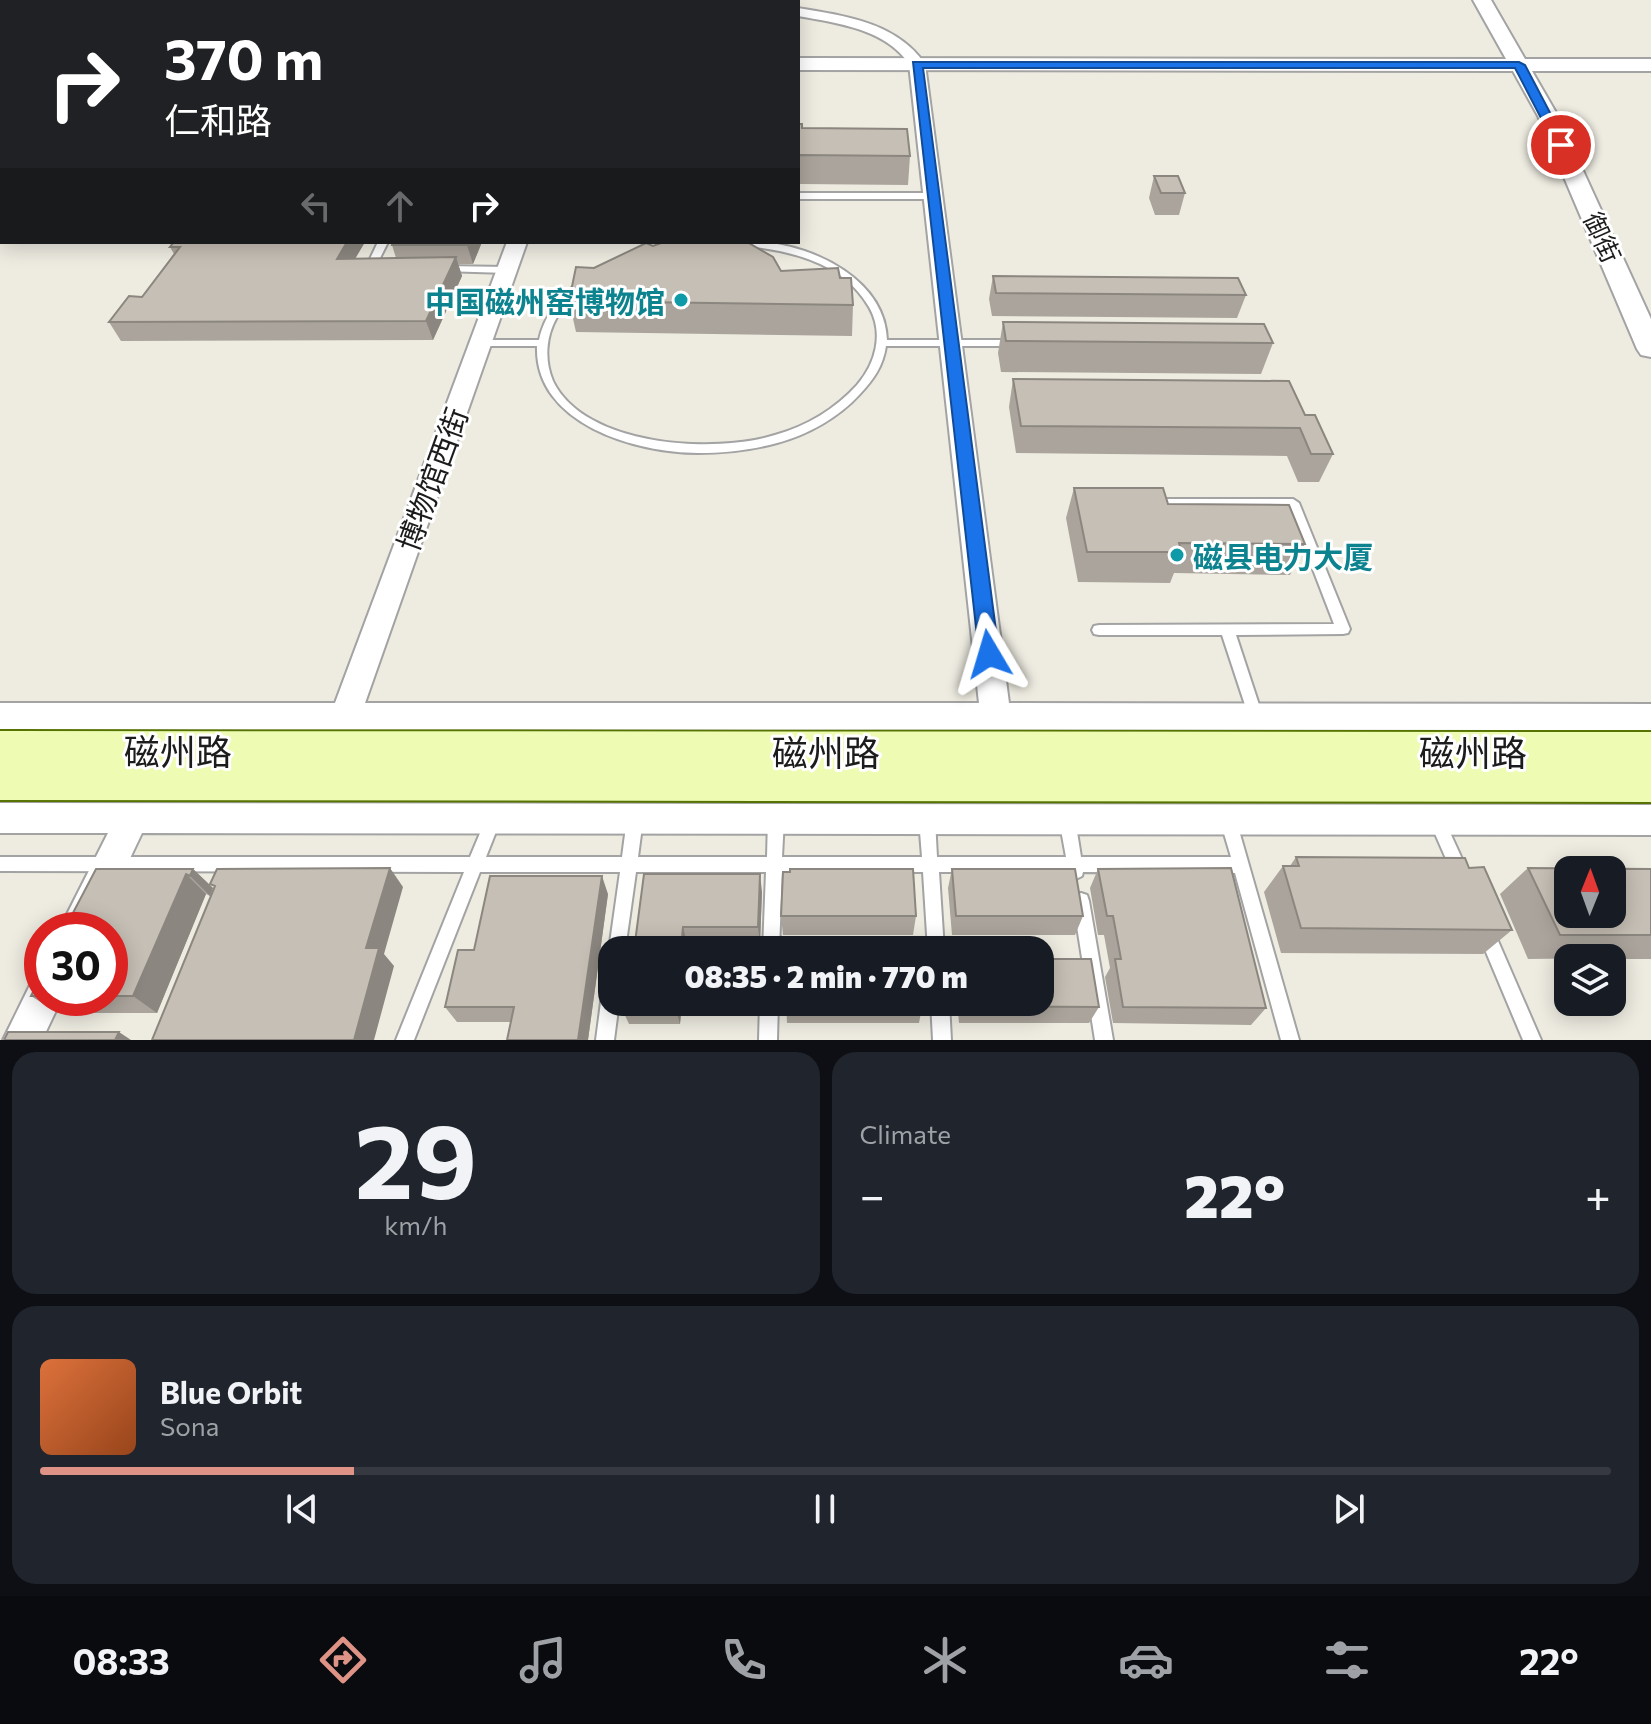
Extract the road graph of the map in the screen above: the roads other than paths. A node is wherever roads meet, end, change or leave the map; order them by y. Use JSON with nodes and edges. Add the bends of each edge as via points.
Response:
{"nodes":[{"id":1,"x":1482,"y":0,"type":"edge"},
{"id":2,"x":800,"y":12,"type":"edge"},
{"id":3,"x":800,"y":64,"type":"edge"},
{"id":4,"x":917,"y":64,"type":"junction"},
{"id":5,"x":1519,"y":65,"type":"junction"},
{"id":6,"x":1651,"y":65,"type":"edge"},
{"id":7,"x":800,"y":196,"type":"edge"},
{"id":8,"x":933,"y":196,"type":"junction"},
{"id":9,"x":382,"y":244,"type":"edge"},
{"id":10,"x":516,"y":244,"type":"edge"},
{"id":11,"x":758,"y":244,"type":"edge"},
{"id":12,"x":402,"y":269,"type":"edge"},
{"id":13,"x":432,"y":269,"type":"edge"},
{"id":14,"x":507,"y":270,"type":"junction"},
{"id":15,"x":593,"y":276,"type":"edge"},
{"id":16,"x":951,"y":342,"type":"junction"},
{"id":17,"x":481,"y":343,"type":"junction"},
{"id":18,"x":542,"y":343,"type":"junction"},
{"id":19,"x":882,"y":343,"type":"junction"},
{"id":20,"x":1027,"y":343,"type":"edge"},
{"id":21,"x":1651,"y":349,"type":"edge"},
{"id":22,"x":1164,"y":503,"type":"edge"},
{"id":23,"x":1227,"y":629,"type":"junction"},
{"id":24,"x":1099,"y":630,"type":"dead end"},
{"id":25,"x":0,"y":716,"type":"edge"},
{"id":26,"x":345,"y":716,"type":"junction"},
{"id":27,"x":996,"y":717,"type":"junction"},
{"id":28,"x":1256,"y":717,"type":"junction"},
{"id":29,"x":1651,"y":717,"type":"edge"},
{"id":30,"x":0,"y":750,"type":"edge"},
{"id":31,"x":1651,"y":751,"type":"edge"},
{"id":32,"x":0,"y":780,"type":"edge"},
{"id":33,"x":1651,"y":782,"type":"edge"},
{"id":34,"x":0,"y":818,"type":"edge"},
{"id":35,"x":133,"y":818,"type":"junction"},
{"id":36,"x":493,"y":819,"type":"junction"},
{"id":37,"x":635,"y":819,"type":"junction"},
{"id":38,"x":776,"y":819,"type":"junction"},
{"id":39,"x":927,"y":819,"type":"junction"},
{"id":40,"x":1067,"y":819,"type":"junction"},
{"id":41,"x":1228,"y":820,"type":"junction"},
{"id":42,"x":1437,"y":820,"type":"junction"},
{"id":43,"x":1651,"y":820,"type":"edge"},
{"id":44,"x":0,"y":864,"type":"edge"},
{"id":45,"x":110,"y":864,"type":"junction"},
{"id":46,"x":475,"y":864,"type":"junction"},
{"id":47,"x":629,"y":864,"type":"junction"},
{"id":48,"x":774,"y":864,"type":"junction"},
{"id":49,"x":930,"y":865,"type":"junction"},
{"id":50,"x":1075,"y":865,"type":"junction"},
{"id":51,"x":1240,"y":865,"type":"junction"},
{"id":52,"x":1469,"y":893,"type":"edge"},
{"id":53,"x":86,"y":912,"type":"edge"},
{"id":54,"x":1482,"y":923,"type":"edge"},
{"id":55,"x":619,"y":936,"type":"edge"},
{"id":56,"x":771,"y":936,"type":"edge"},
{"id":57,"x":935,"y":936,"type":"edge"},
{"id":58,"x":34,"y":1016,"type":"edge"},
{"id":59,"x":608,"y":1016,"type":"edge"},
{"id":60,"x":769,"y":1016,"type":"edge"},
{"id":61,"x":941,"y":1016,"type":"edge"},
{"id":62,"x":22,"y":1040,"type":"edge"},
{"id":63,"x":405,"y":1040,"type":"edge"},
{"id":64,"x":605,"y":1040,"type":"edge"},
{"id":65,"x":768,"y":1040,"type":"edge"},
{"id":66,"x":942,"y":1040,"type":"edge"},
{"id":67,"x":1104,"y":1040,"type":"edge"},
{"id":68,"x":1290,"y":1040,"type":"edge"},
{"id":69,"x":1532,"y":1040,"type":"edge"}],
"edges":[{"from":1,"to":5,"type":"street","name":"御街"},
{"from":2,"to":4,"type":"street","via":[[870,29],[901,43]]},
{"from":3,"to":4,"type":"street"},
{"from":4,"to":5,"type":"street"},
{"from":4,"to":8,"type":"street","via":[[919,140]]},
{"from":5,"to":6,"type":"street"},
{"from":5,"to":21,"type":"street","name":"御街","via":[[1548,116]]},
{"from":7,"to":8,"type":"lane"},
{"from":8,"to":16,"type":"street"},
{"from":9,"to":12,"type":"lane","via":[[374,261],[386,269]]},
{"from":10,"to":14,"type":"street","name":"博物馆西街"},
{"from":11,"to":19,"type":"lane","via":[[803,254],[846,275],[874,306]]},
{"from":13,"to":14,"type":"lane"},
{"from":14,"to":17,"type":"street","name":"博物馆西街"},
{"from":15,"to":18,"type":"lane","via":[[559,307]]},
{"from":16,"to":19,"type":"lane"},
{"from":16,"to":20,"type":"lane"},
{"from":16,"to":27,"type":"street"},
{"from":17,"to":18,"type":"lane"},
{"from":17,"to":26,"type":"street","name":"博物馆西街"},
{"from":18,"to":19,"type":"lane","via":[[542,367],[553,391],[573,412],[601,430],[678,449],[764,442],[836,412],[876,367]]},
{"from":22,"to":23,"type":"lane","via":[[1293,503],[1343,629]]},
{"from":23,"to":24,"type":"lane"},
{"from":23,"to":28,"type":"lane"},
{"from":25,"to":26,"type":"street"},
{"from":26,"to":27,"type":"street"},
{"from":27,"to":28,"type":"street"},
{"from":28,"to":29,"type":"street"},
{"from":30,"to":31,"type":"main road","name":"磁州路"},
{"from":32,"to":33,"type":"main road"},
{"from":34,"to":35,"type":"street"},
{"from":35,"to":36,"type":"street"},
{"from":35,"to":45,"type":"street"},
{"from":36,"to":37,"type":"street"},
{"from":36,"to":46,"type":"lane"},
{"from":37,"to":38,"type":"street"},
{"from":37,"to":47,"type":"lane"},
{"from":38,"to":39,"type":"street"},
{"from":38,"to":48,"type":"lane"},
{"from":39,"to":40,"type":"street"},
{"from":39,"to":49,"type":"lane"},
{"from":40,"to":41,"type":"street"},
{"from":40,"to":50,"type":"lane"},
{"from":41,"to":42,"type":"street"},
{"from":41,"to":51,"type":"lane"},
{"from":42,"to":43,"type":"street"},
{"from":42,"to":52,"type":"lane"},
{"from":44,"to":45,"type":"lane"},
{"from":45,"to":46,"type":"lane","via":[[231,871]]},
{"from":45,"to":53,"type":"street"},
{"from":46,"to":47,"type":"lane"},
{"from":46,"to":63,"type":"lane"},
{"from":47,"to":48,"type":"lane"},
{"from":47,"to":55,"type":"lane"},
{"from":48,"to":49,"type":"lane"},
{"from":48,"to":56,"type":"lane"},
{"from":49,"to":50,"type":"lane"},
{"from":49,"to":57,"type":"lane"},
{"from":50,"to":51,"type":"lane"},
{"from":50,"to":67,"type":"lane"},
{"from":51,"to":68,"type":"lane"},
{"from":54,"to":69,"type":"lane"},
{"from":58,"to":62,"type":"street"},
{"from":59,"to":64,"type":"lane"},
{"from":60,"to":65,"type":"lane"},
{"from":61,"to":66,"type":"lane"}]}
